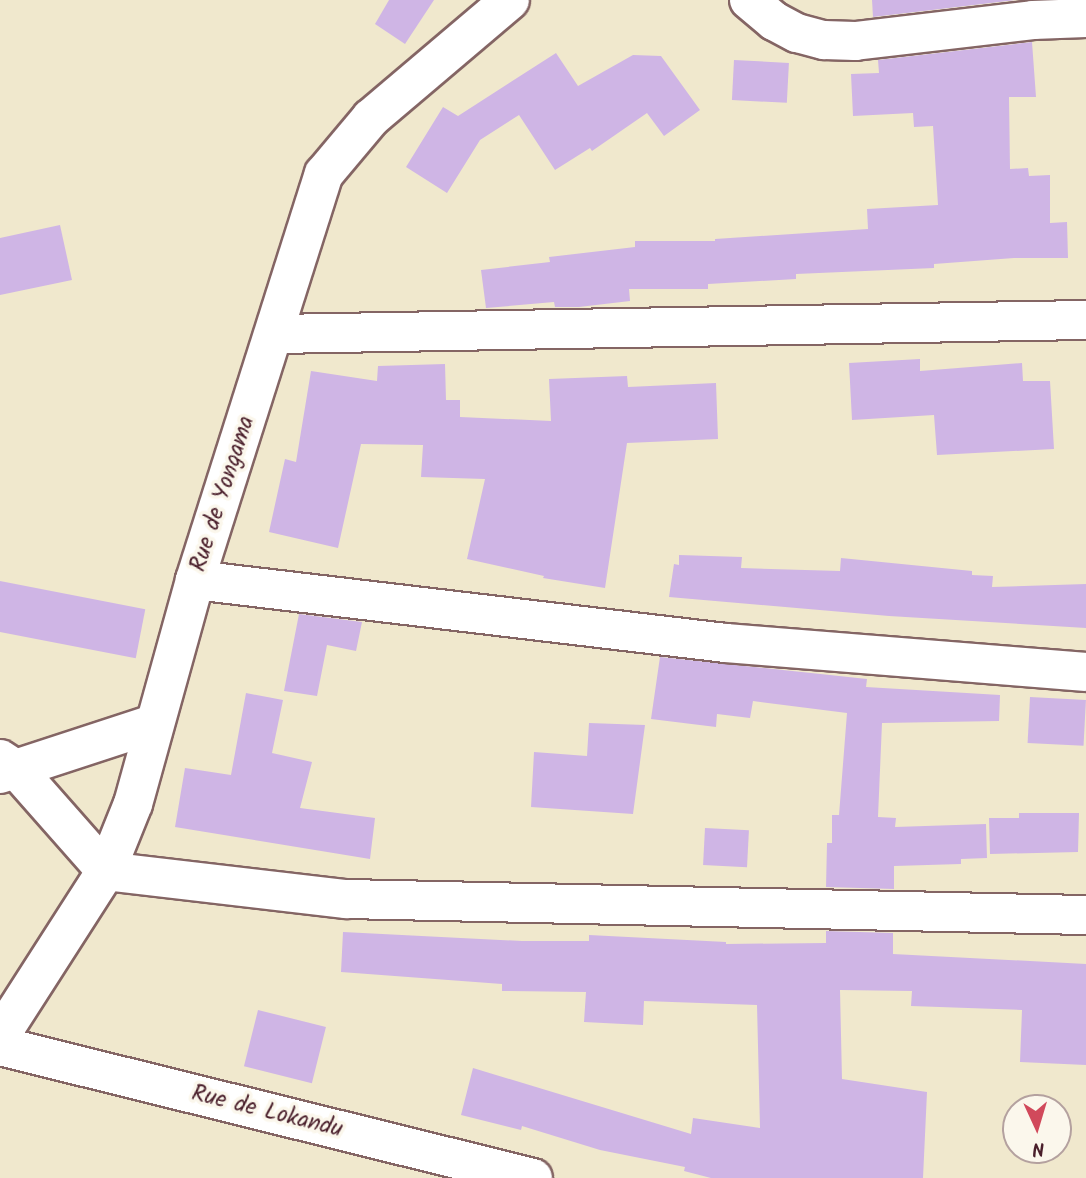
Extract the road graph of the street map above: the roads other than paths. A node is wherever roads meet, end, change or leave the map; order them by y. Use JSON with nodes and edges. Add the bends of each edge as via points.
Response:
{"nodes":[{"id":1,"x":510,"y":0,"type":"edge"},
{"id":2,"x":750,"y":0,"type":"edge"},
{"id":3,"x":1086,"y":18,"type":"edge"},
{"id":4,"x":1086,"y":320,"type":"edge"},
{"id":5,"x":275,"y":334,"type":"junction"},
{"id":6,"x":195,"y":580,"type":"junction"},
{"id":7,"x":1086,"y":672,"type":"edge"},
{"id":8,"x":153,"y":724,"type":"junction"},
{"id":9,"x":6,"y":768,"type":"edge"},
{"id":10,"x":106,"y":871,"type":"junction"},
{"id":11,"x":1086,"y":915,"type":"edge"},
{"id":12,"x":0,"y":1036,"type":"edge"},
{"id":13,"x":0,"y":1045,"type":"edge"},
{"id":14,"x":533,"y":1178,"type":"edge"}],
"edges":[{"from":1,"to":5,"type":"street","name":"Rue de Yongama","via":[[371,118],[324,174]]},
{"from":2,"to":3,"type":"street","via":[[785,27],[824,40],[855,41]]},
{"from":4,"to":5,"type":"street"},
{"from":5,"to":6,"type":"street","name":"Rue de Yongama"},
{"from":6,"to":7,"type":"street","via":[[726,643]]},
{"from":6,"to":8,"type":"street","name":"Rue de Yongama"},
{"from":8,"to":9,"type":"street"},
{"from":8,"to":10,"type":"street","name":"Rue de Yongama","via":[[133,804]]},
{"from":9,"to":10,"type":"street"},
{"from":10,"to":11,"type":"street","via":[[346,899]]},
{"from":10,"to":12,"type":"street","name":"Rue de Yongama"},
{"from":13,"to":14,"type":"street","name":"Rue de Lokandu"}]}
